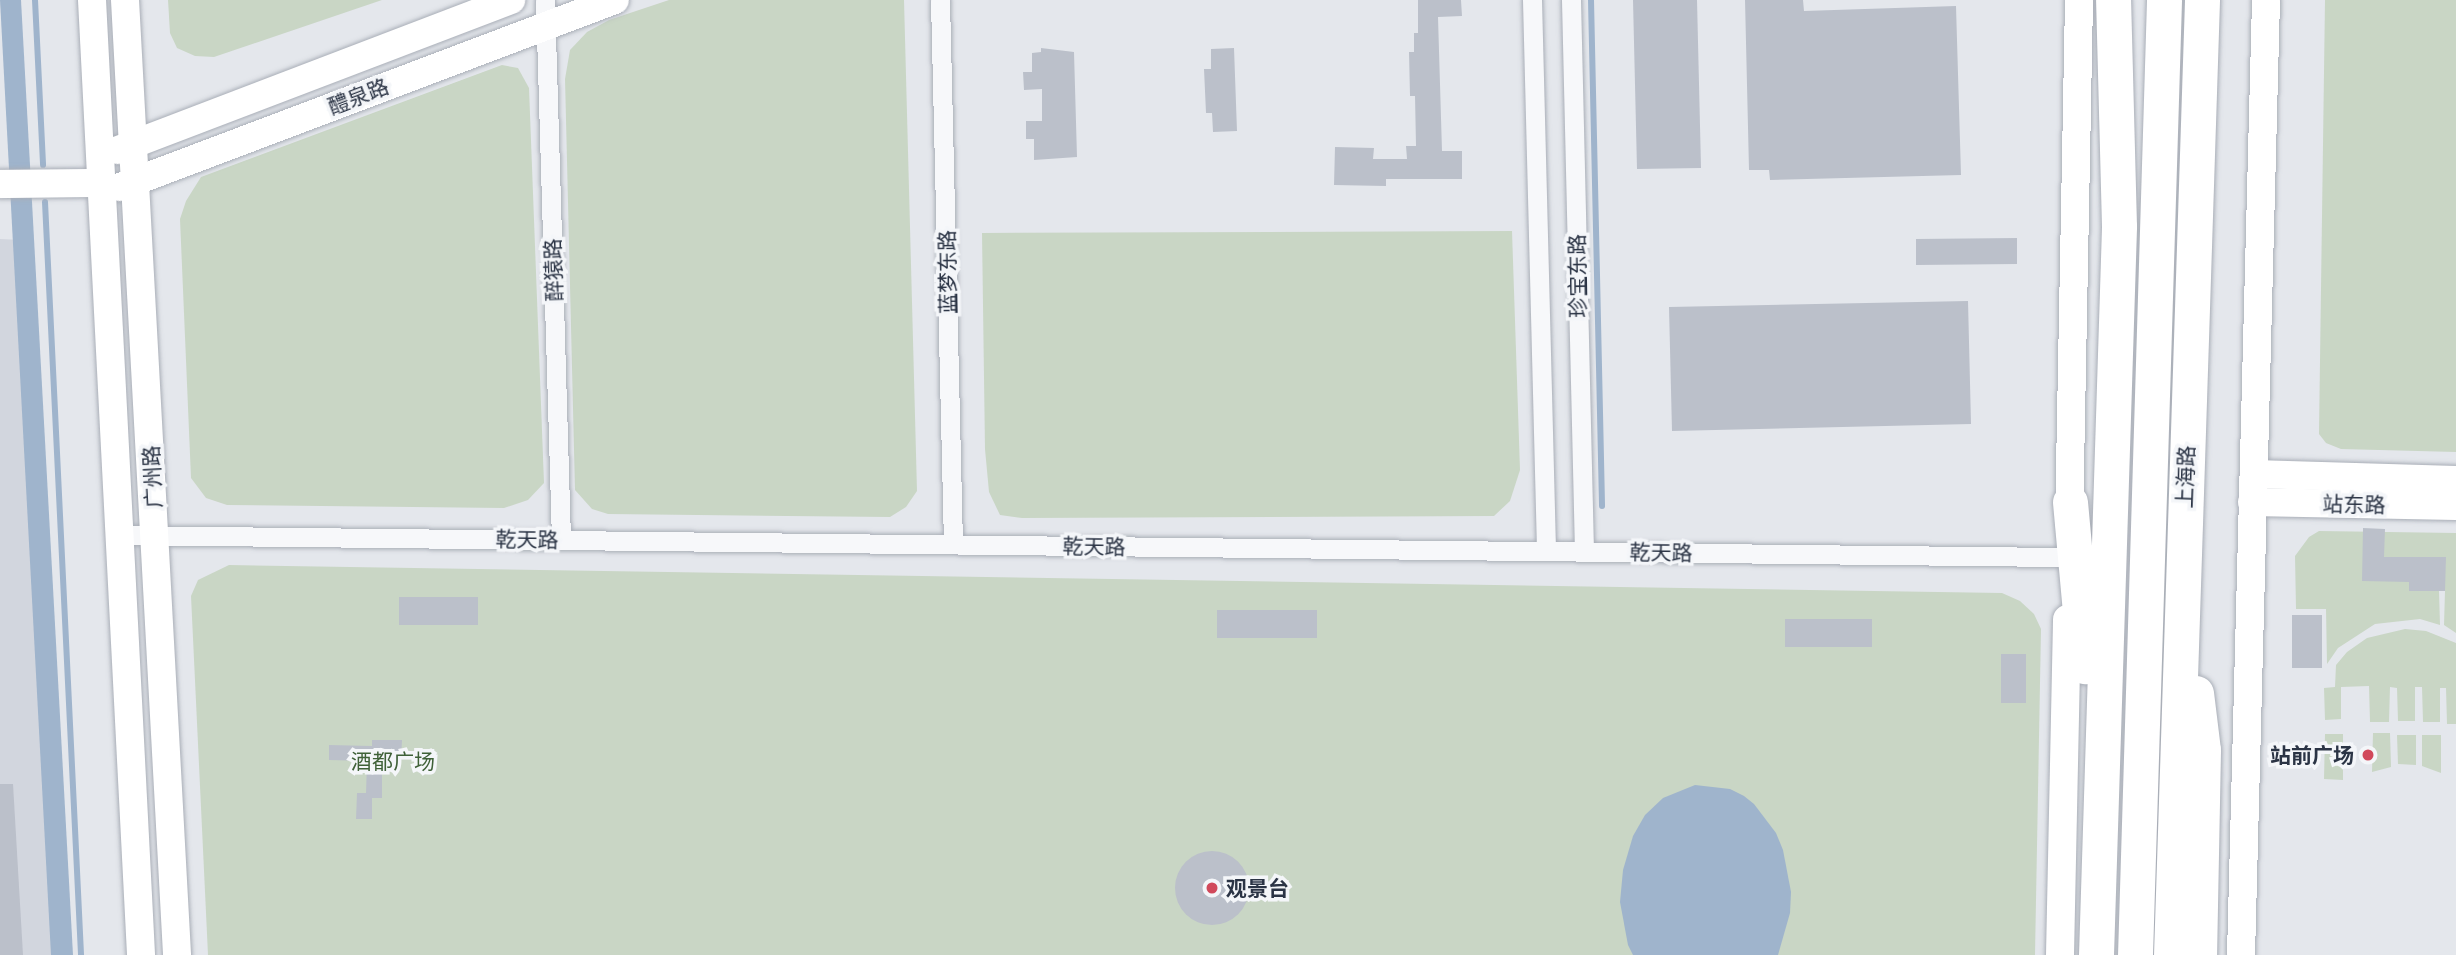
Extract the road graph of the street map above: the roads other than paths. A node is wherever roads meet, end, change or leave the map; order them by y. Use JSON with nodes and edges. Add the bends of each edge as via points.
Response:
{"nodes":[{"id":1,"x":92,"y":0,"type":"edge"},
{"id":2,"x":125,"y":0,"type":"edge"},
{"id":3,"x":511,"y":0,"type":"edge"},
{"id":4,"x":615,"y":0,"type":"edge"},
{"id":5,"x":940,"y":0,"type":"edge"},
{"id":6,"x":1532,"y":0,"type":"edge"},
{"id":7,"x":1571,"y":0,"type":"edge"},
{"id":8,"x":2079,"y":0,"type":"edge"},
{"id":9,"x":2113,"y":0,"type":"edge"},
{"id":10,"x":2164,"y":0,"type":"edge"},
{"id":11,"x":2202,"y":0,"type":"edge"},
{"id":12,"x":2266,"y":0,"type":"edge"},
{"id":13,"x":545,"y":12,"type":"edge"},
{"id":14,"x":134,"y":144,"type":"junction"},
{"id":15,"x":101,"y":178,"type":"junction"},
{"id":16,"x":136,"y":181,"type":"junction"},
{"id":17,"x":0,"y":184,"type":"edge"},
{"id":18,"x":2254,"y":474,"type":"junction"},
{"id":19,"x":2456,"y":480,"type":"edge"},
{"id":20,"x":2070,"y":502,"type":"junction"},
{"id":21,"x":2252,"y":502,"type":"junction"},
{"id":22,"x":2456,"y":506,"type":"edge"},
{"id":23,"x":120,"y":534,"type":"junction"},
{"id":24,"x":155,"y":535,"type":"junction"},
{"id":25,"x":561,"y":540,"type":"junction"},
{"id":26,"x":953,"y":544,"type":"junction"},
{"id":27,"x":1546,"y":551,"type":"junction"},
{"id":28,"x":1584,"y":551,"type":"junction"},
{"id":29,"x":2068,"y":557,"type":"junction"},
{"id":30,"x":2182,"y":559,"type":"junction"},
{"id":31,"x":2098,"y":909,"type":"junction"},
{"id":32,"x":141,"y":955,"type":"edge"},
{"id":33,"x":177,"y":955,"type":"edge"},
{"id":34,"x":2060,"y":955,"type":"edge"},
{"id":35,"x":2096,"y":955,"type":"edge"},
{"id":36,"x":2136,"y":955,"type":"edge"},
{"id":37,"x":2171,"y":955,"type":"edge"},
{"id":38,"x":2199,"y":955,"type":"edge"},
{"id":39,"x":2241,"y":955,"type":"edge"}],
"edges":[{"from":1,"to":15,"type":"main road","name":"广州路"},
{"from":2,"to":14,"type":"main road","name":"广州路"},
{"from":3,"to":14,"type":"main road","name":"醴泉路"},
{"from":4,"to":13,"type":"main road","name":"醴泉路"},
{"from":5,"to":26,"type":"street","name":"蓝梦东路"},
{"from":6,"to":27,"type":"street","name":"珍宝东路"},
{"from":7,"to":28,"type":"street","name":"珍宝东路"},
{"from":8,"to":20,"type":"main road"},
{"from":9,"to":31,"type":"highway","via":[[2119,226]]},
{"from":10,"to":36,"type":"highway","name":"上海路"},
{"from":11,"to":30,"type":"highway","name":"上海路"},
{"from":12,"to":18,"type":"main road"},
{"from":13,"to":16,"type":"main road","name":"醴泉路"},
{"from":13,"to":25,"type":"street","name":"醉猿路"},
{"from":14,"to":15,"type":"main road","name":"醴泉路"},
{"from":14,"to":16,"type":"main road","name":"广州路"},
{"from":15,"to":16,"type":"main road","name":"醴泉路"},
{"from":15,"to":17,"type":"main road","name":"醴泉路"},
{"from":15,"to":23,"type":"main road","name":"广州路"},
{"from":16,"to":24,"type":"main road","name":"广州路"},
{"from":18,"to":19,"type":"main road","name":"站东路"},
{"from":18,"to":21,"type":"main road"},
{"from":20,"to":29,"type":"main road"},
{"from":20,"to":31,"type":"highway","via":[[2086,650],[2084,808]]},
{"from":21,"to":22,"type":"main road","name":"站东路"},
{"from":21,"to":39,"type":"main road"},
{"from":23,"to":24,"type":"street","name":"乾天路"},
{"from":23,"to":32,"type":"main road","name":"广州路"},
{"from":24,"to":25,"type":"street","name":"乾天路"},
{"from":24,"to":33,"type":"main road","name":"广州路"},
{"from":25,"to":26,"type":"street","name":"乾天路"},
{"from":26,"to":27,"type":"street","name":"乾天路"},
{"from":27,"to":28,"type":"street","name":"乾天路"},
{"from":28,"to":29,"type":"street","name":"乾天路"},
{"from":29,"to":34,"type":"main road"},
{"from":30,"to":37,"type":"highway","name":"上海路"},
{"from":30,"to":38,"type":"highway","via":[[2203,750]]},
{"from":31,"to":35,"type":"highway"}]}
